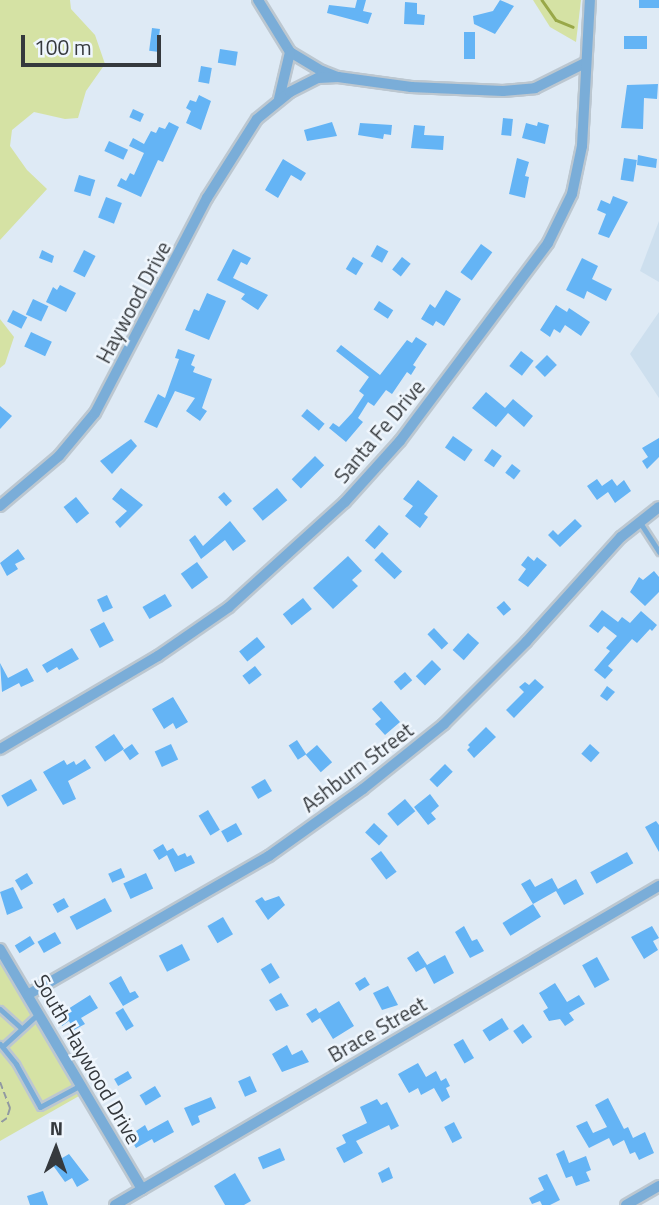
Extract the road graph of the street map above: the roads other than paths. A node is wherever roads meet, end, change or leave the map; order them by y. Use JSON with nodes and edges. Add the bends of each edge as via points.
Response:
{"nodes":[{"id":1,"x":258,"y":0,"type":"edge"},
{"id":2,"x":590,"y":0,"type":"edge"},
{"id":3,"x":290,"y":52,"type":"junction"},
{"id":4,"x":585,"y":63,"type":"junction"},
{"id":5,"x":338,"y":76,"type":"junction"},
{"id":6,"x":279,"y":99,"type":"junction"},
{"id":7,"x":0,"y":506,"type":"edge"},
{"id":8,"x":659,"y":507,"type":"edge"},
{"id":9,"x":639,"y":522,"type":"junction"},
{"id":10,"x":659,"y":552,"type":"edge"},
{"id":11,"x":0,"y":749,"type":"edge"},
{"id":12,"x":659,"y":886,"type":"edge"},
{"id":13,"x":0,"y":949,"type":"edge"},
{"id":14,"x":29,"y":994,"type":"junction"},
{"id":15,"x":0,"y":1009,"type":"edge"},
{"id":16,"x":40,"y":1013,"type":"junction"},
{"id":17,"x":21,"y":1028,"type":"junction"},
{"id":18,"x":1,"y":1045,"type":"edge"},
{"id":19,"x":81,"y":1085,"type":"junction"},
{"id":20,"x":659,"y":1186,"type":"edge"},
{"id":21,"x":142,"y":1189,"type":"junction"},
{"id":22,"x":115,"y":1205,"type":"edge"},
{"id":23,"x":625,"y":1205,"type":"edge"}],
"edges":[{"from":1,"to":3,"type":"street"},
{"from":2,"to":4,"type":"street","name":"Santa Fe Drive"},
{"from":3,"to":5,"type":"street","name":"Haywood Drive"},
{"from":3,"to":6,"type":"street"},
{"from":4,"to":5,"type":"street","name":"Haywood Drive","via":[[535,88],[503,91],[411,87]]},
{"from":4,"to":11,"type":"street","name":"Santa Fe Drive","via":[[582,146],[572,194],[562,215],[548,243],[400,441],[345,502],[229,607],[158,656]]},
{"from":5,"to":6,"type":"street","name":"Haywood Drive","via":[[318,78]]},
{"from":6,"to":7,"type":"street","name":"Haywood Drive","via":[[257,119],[212,189],[95,413],[59,456]]},
{"from":8,"to":9,"type":"street","name":"Ashburn Street"},
{"from":9,"to":10,"type":"lane"},
{"from":9,"to":14,"type":"street","name":"Ashburn Street","via":[[444,724],[363,789],[269,856]]},
{"from":12,"to":21,"type":"street","name":"Brace Street"},
{"from":13,"to":14,"type":"street","name":"South Haywood Drive"},
{"from":14,"to":16,"type":"street","name":"South Haywood Drive"},
{"from":15,"to":17,"type":"lane"},
{"from":16,"to":17,"type":"lane"},
{"from":16,"to":19,"type":"street","name":"South Haywood Drive"},
{"from":17,"to":18,"type":"lane"},
{"from":18,"to":19,"type":"lane","via":[[40,1107]]},
{"from":19,"to":21,"type":"street","name":"South Haywood Drive"},
{"from":20,"to":23,"type":"street"},
{"from":21,"to":22,"type":"street","name":"Brace Street"}]}
